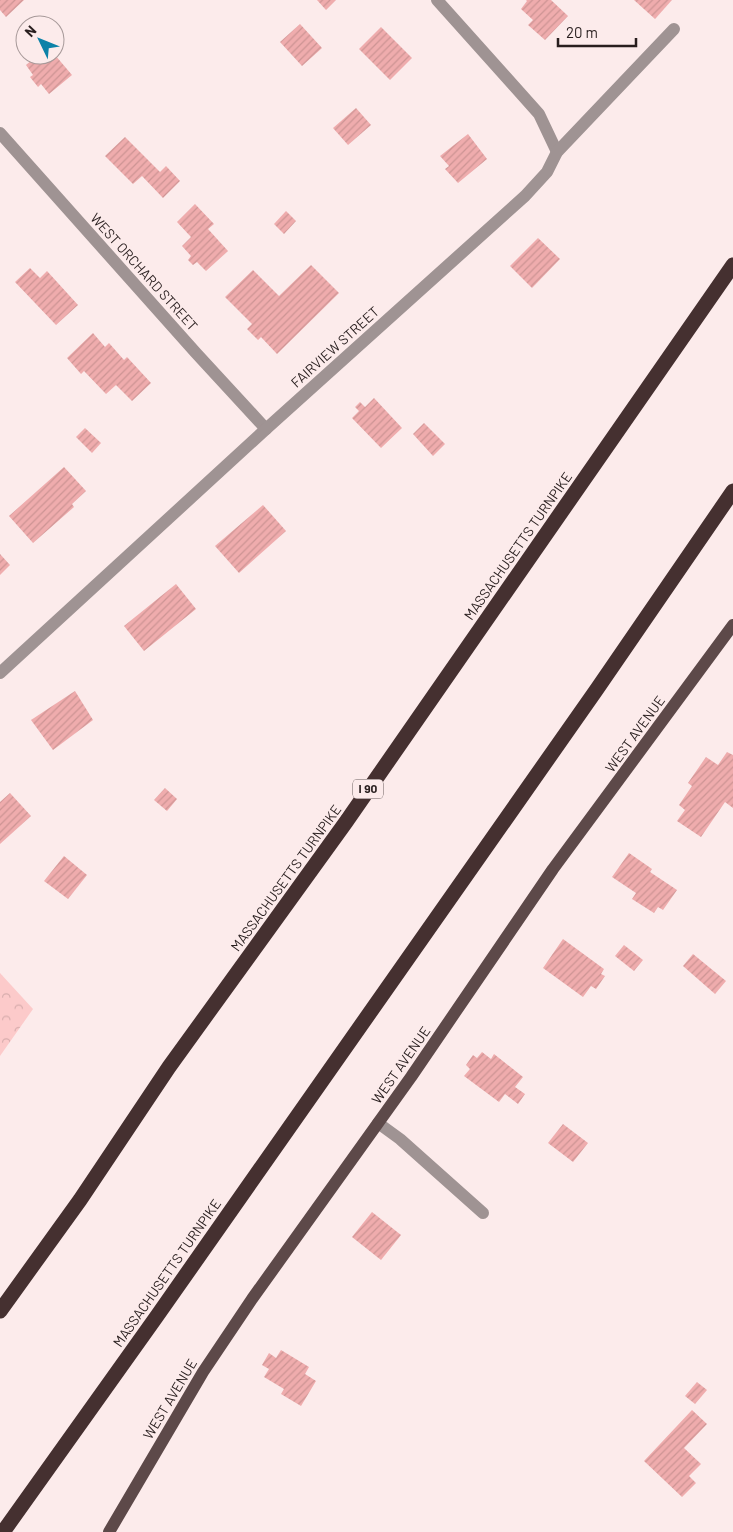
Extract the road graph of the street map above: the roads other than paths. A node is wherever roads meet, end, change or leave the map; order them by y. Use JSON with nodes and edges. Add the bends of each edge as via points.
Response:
{"nodes":[{"id":1,"x":437,"y":0,"type":"edge"},
{"id":2,"x":674,"y":30,"type":"dead end"},
{"id":3,"x":0,"y":133,"type":"edge"},
{"id":4,"x":557,"y":152,"type":"junction"},
{"id":5,"x":733,"y":265,"type":"edge"},
{"id":6,"x":266,"y":429,"type":"junction"},
{"id":7,"x":733,"y":491,"type":"edge"},
{"id":8,"x":733,"y":624,"type":"edge"},
{"id":9,"x":0,"y":673,"type":"edge"},
{"id":10,"x":378,"y":1123,"type":"junction"},
{"id":11,"x":483,"y":1213,"type":"dead end"},
{"id":12,"x":0,"y":1311,"type":"edge"},
{"id":13,"x":3,"y":1532,"type":"edge"},
{"id":14,"x":109,"y":1532,"type":"edge"}],
"edges":[{"from":1,"to":4,"type":"street","via":[[539,114]]},
{"from":2,"to":4,"type":"street","name":"FAIRVIEW STREET"},
{"from":3,"to":6,"type":"street","name":"WEST ORCHARD STREET"},
{"from":4,"to":6,"type":"street","name":"FAIRVIEW STREET","via":[[547,172],[524,196]]},
{"from":5,"to":12,"type":"highway","name":"MASSACHUSETTS TURNPIKE","number":"I 90","via":[[346,822],[169,1066],[80,1200]]},
{"from":6,"to":9,"type":"street","name":"FAIRVIEW STREET"},
{"from":7,"to":13,"type":"highway","name":"MASSACHUSETTS TURNPIKE"},
{"from":8,"to":10,"type":"main road","name":"WEST AVENUE","via":[[554,869]]},
{"from":10,"to":11,"type":"street"},
{"from":10,"to":14,"type":"main road","name":"WEST AVENUE","via":[[203,1372]]}]}
